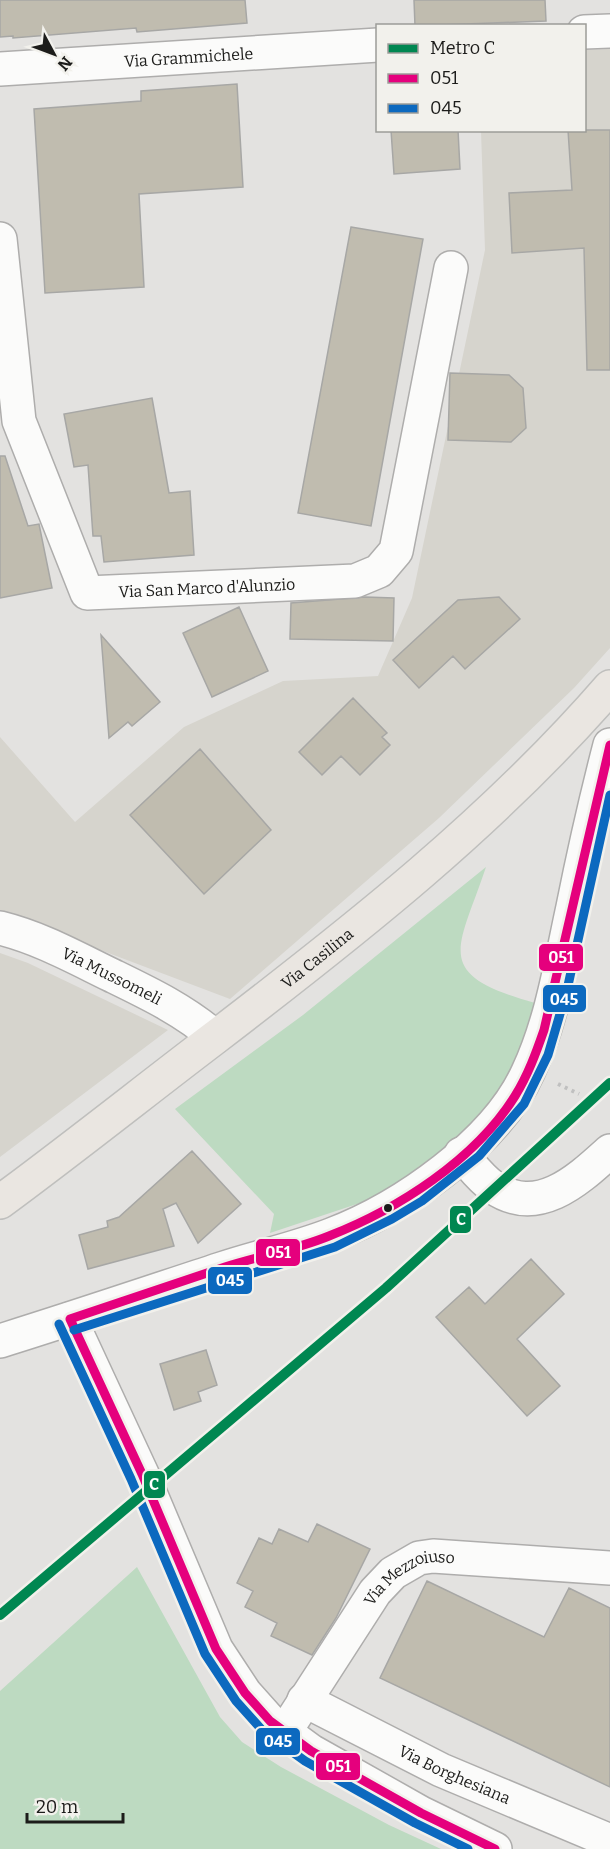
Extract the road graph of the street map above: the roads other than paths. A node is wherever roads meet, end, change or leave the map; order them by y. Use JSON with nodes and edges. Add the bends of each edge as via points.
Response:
{"nodes":[{"id":1,"x":610,"y":31,"type":"edge"},
{"id":2,"x":586,"y":32,"type":"edge"},
{"id":3,"x":376,"y":45,"type":"edge"},
{"id":4,"x":0,"y":69,"type":"edge"},
{"id":5,"x":0,"y":239,"type":"edge"},
{"id":6,"x":451,"y":268,"type":"dead end"},
{"id":7,"x":610,"y":687,"type":"edge"},
{"id":8,"x":610,"y":745,"type":"edge"},
{"id":9,"x":0,"y":928,"type":"edge"},
{"id":10,"x":215,"y":1037,"type":"junction"},
{"id":11,"x":610,"y":1151,"type":"edge"},
{"id":12,"x":461,"y":1154,"type":"junction"},
{"id":13,"x":0,"y":1202,"type":"edge"},
{"id":14,"x":70,"y":1319,"type":"junction"},
{"id":15,"x":0,"y":1341,"type":"edge"},
{"id":16,"x":610,"y":1568,"type":"edge"},
{"id":17,"x":304,"y":1700,"type":"junction"},
{"id":18,"x":284,"y":1733,"type":"junction"},
{"id":19,"x":441,"y":1770,"type":"junction"},
{"id":20,"x":421,"y":1813,"type":"junction"},
{"id":21,"x":610,"y":1840,"type":"edge"},
{"id":22,"x":495,"y":1849,"type":"edge"}],
"edges":[{"from":1,"to":2,"type":"street"},
{"from":3,"to":4,"type":"street","name":"Via Grammichele"},
{"from":5,"to":6,"type":"street","name":"Via San Marco d'Alunzio","via":[[19,421],[87,594],[356,581],[379,571],[396,551]]},
{"from":7,"to":10,"type":"main road","name":"Via Casilina","via":[[516,787],[424,872]]},
{"from":8,"to":12,"type":"street","via":[[538,1048],[505,1109]]},
{"from":9,"to":10,"type":"street","name":"Via Mussomeli","via":[[34,937],[166,1002]]},
{"from":10,"to":13,"type":"main road","name":"Via Casilina"},
{"from":11,"to":12,"type":"street","via":[[570,1185],[551,1196],[537,1198],[521,1198],[494,1187]]},
{"from":12,"to":14,"type":"street","via":[[388,1208],[349,1228]]},
{"from":14,"to":15,"type":"street"},
{"from":14,"to":18,"type":"street","via":[[142,1474],[216,1649],[245,1693]]},
{"from":16,"to":17,"type":"street","name":"Via Mezzoiuso","via":[[460,1556],[419,1558],[383,1581]]},
{"from":17,"to":18,"type":"street","name":"Via Mezzoiuso"},
{"from":17,"to":19,"type":"street","name":"Via Borghesiana"},
{"from":18,"to":20,"type":"street"},
{"from":19,"to":20,"type":"street"},
{"from":19,"to":21,"type":"street","name":"Via Borghesiana"},
{"from":20,"to":22,"type":"street"}]}
